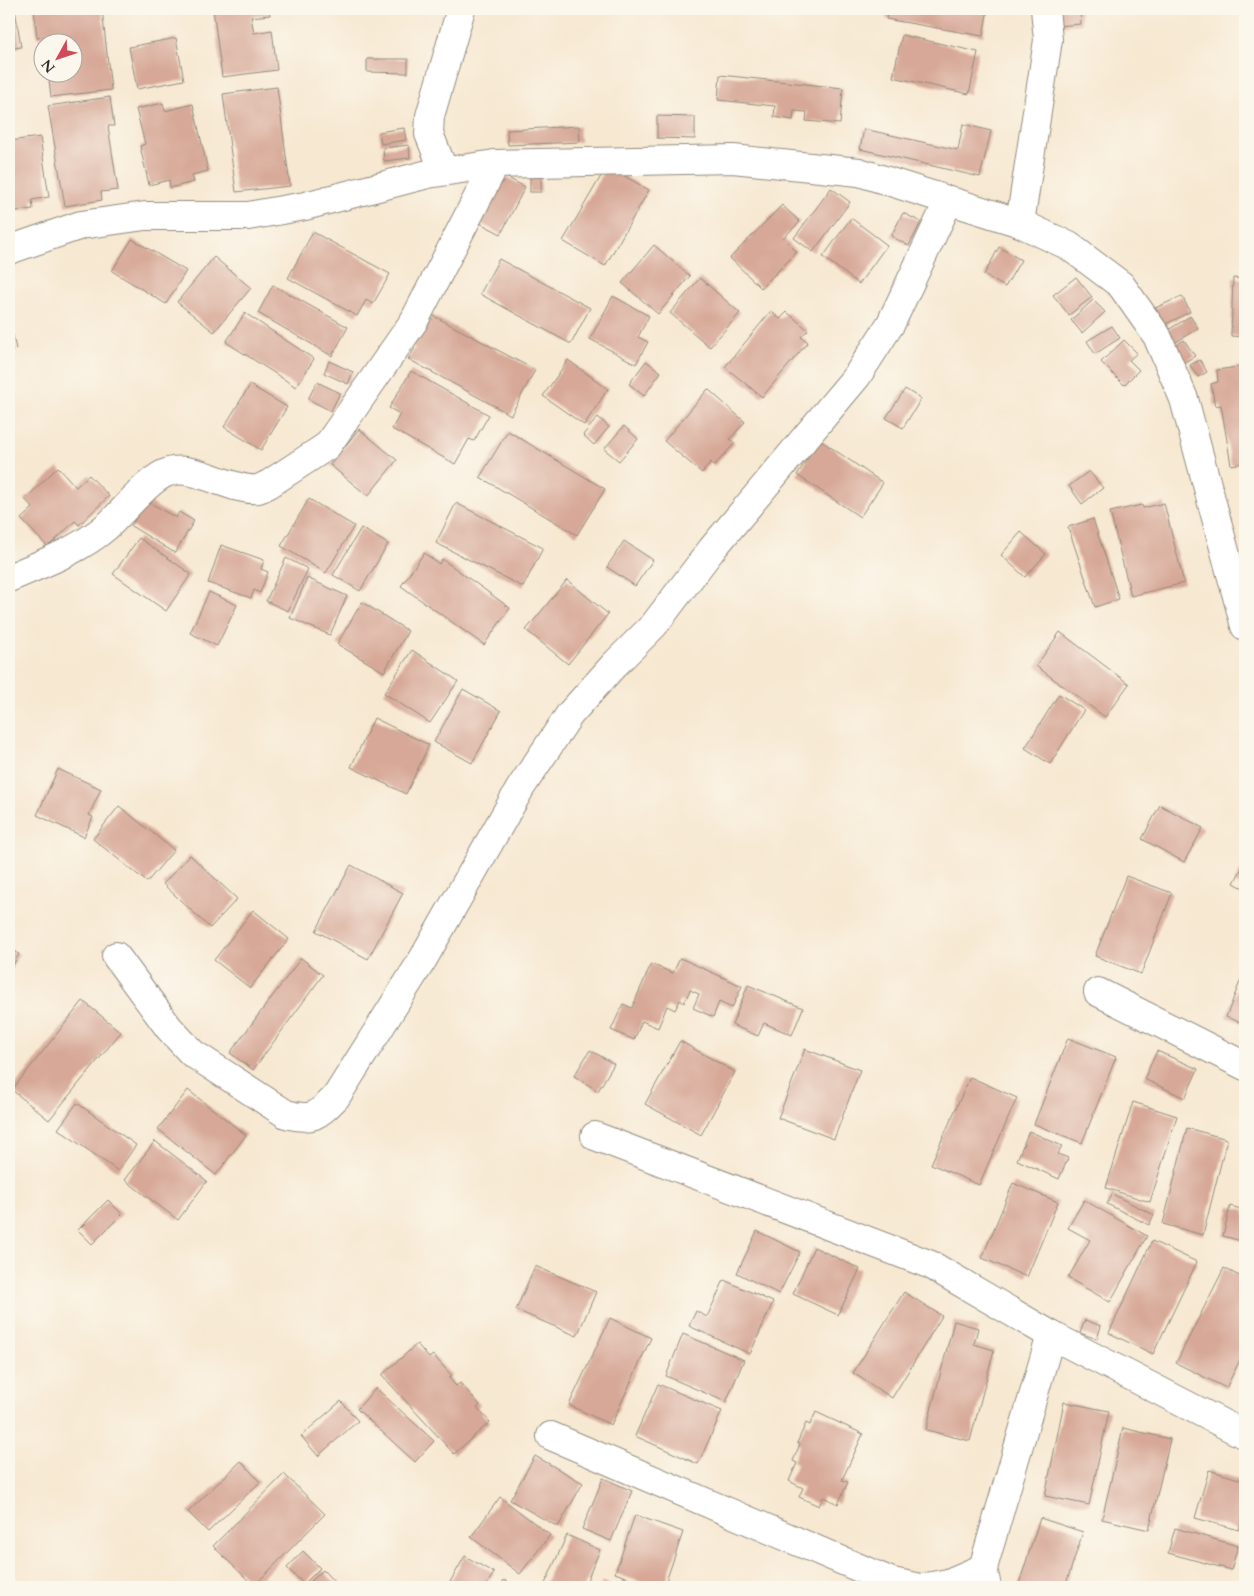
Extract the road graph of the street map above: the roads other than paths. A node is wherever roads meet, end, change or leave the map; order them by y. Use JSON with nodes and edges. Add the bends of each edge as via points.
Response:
{"nodes":[{"id":1,"x":461,"y":9,"type":"edge"},
{"id":2,"x":1045,"y":9,"type":"edge"},
{"id":3,"x":495,"y":164,"type":"junction"},
{"id":4,"x":444,"y":171,"type":"junction"},
{"id":5,"x":949,"y":200,"type":"junction"},
{"id":6,"x":1020,"y":223,"type":"junction"},
{"id":7,"x":9,"y":250,"type":"edge"},
{"id":8,"x":9,"y":578,"type":"edge"},
{"id":9,"x":1245,"y":626,"type":"edge"},
{"id":10,"x":116,"y":956,"type":"dead end"},
{"id":11,"x":1098,"y":992,"type":"dead end"},
{"id":12,"x":1245,"y":1066,"type":"edge"},
{"id":13,"x":595,"y":1136,"type":"dead end"},
{"id":14,"x":1051,"y":1335,"type":"junction"},
{"id":15,"x":1245,"y":1434,"type":"edge"},
{"id":16,"x":551,"y":1436,"type":"dead end"},
{"id":17,"x":985,"y":1578,"type":"edge"},
{"id":18,"x":916,"y":1587,"type":"edge"},
{"id":19,"x":927,"y":1587,"type":"edge"}],
"edges":[{"from":1,"to":4,"type":"street","via":[[430,116],[428,134]]},
{"from":2,"to":6,"type":"street","via":[[1048,40]]},
{"from":3,"to":4,"type":"street"},
{"from":3,"to":5,"type":"street","via":[[733,160],[859,172]]},
{"from":3,"to":8,"type":"street","via":[[414,321],[327,446],[259,489],[185,471],[169,472],[156,478],[106,527],[78,548]]},
{"from":4,"to":7,"type":"street","via":[[305,206],[248,216],[145,216],[81,225]]},
{"from":5,"to":6,"type":"street"},
{"from":5,"to":10,"type":"street","via":[[892,323],[857,376],[654,625],[570,714],[521,787],[408,983],[336,1097],[318,1114],[302,1118],[286,1114],[192,1053],[169,1028]]},
{"from":6,"to":9,"type":"street","via":[[1069,246],[1121,285],[1157,336],[1184,399]]},
{"from":11,"to":12,"type":"street"},
{"from":13,"to":14,"type":"street","via":[[931,1265]]},
{"from":14,"to":15,"type":"street"},
{"from":14,"to":17,"type":"street"},
{"from":16,"to":18,"type":"street","via":[[892,1582]]},
{"from":17,"to":19,"type":"street"}]}
